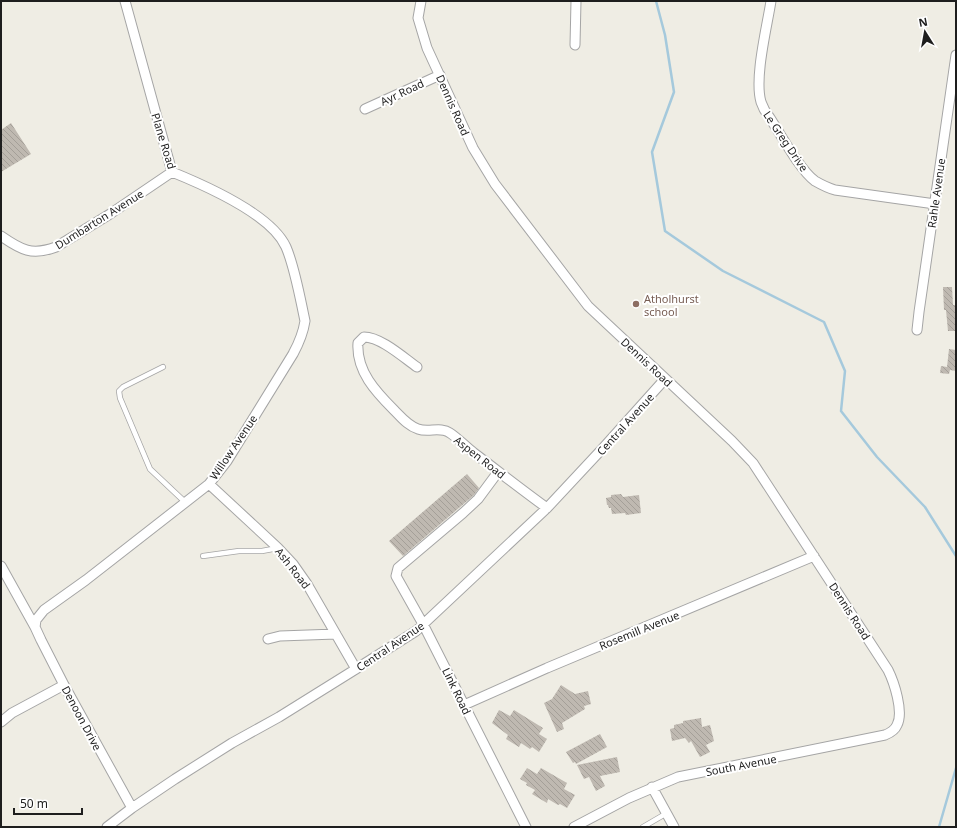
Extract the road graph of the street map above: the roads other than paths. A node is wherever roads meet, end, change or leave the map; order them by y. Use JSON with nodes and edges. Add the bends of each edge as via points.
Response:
{"nodes":[{"id":1,"x":125,"y":1,"type":"edge"},
{"id":2,"x":421,"y":1,"type":"edge"},
{"id":3,"x":576,"y":1,"type":"edge"},
{"id":4,"x":771,"y":1,"type":"edge"},
{"id":5,"x":575,"y":45,"type":"dead end"},
{"id":6,"x":956,"y":55,"type":"edge"},
{"id":7,"x":440,"y":75,"type":"junction"},
{"id":8,"x":365,"y":109,"type":"dead end"},
{"id":9,"x":172,"y":172,"type":"junction"},
{"id":10,"x":935,"y":204,"type":"junction"},
{"id":11,"x":1,"y":236,"type":"edge"},
{"id":12,"x":286,"y":246,"type":"joint"},
{"id":13,"x":918,"y":330,"type":"dead end"},
{"id":14,"x":164,"y":367,"type":"dead end"},
{"id":15,"x":417,"y":367,"type":"dead end"},
{"id":16,"x":665,"y":379,"type":"junction"},
{"id":17,"x":498,"y":472,"type":"junction"},
{"id":18,"x":209,"y":484,"type":"junction"},
{"id":19,"x":185,"y":502,"type":"junction"},
{"id":20,"x":547,"y":508,"type":"junction"},
{"id":21,"x":278,"y":548,"type":"junction"},
{"id":22,"x":203,"y":556,"type":"dead end"},
{"id":23,"x":814,"y":556,"type":"junction"},
{"id":24,"x":1,"y":566,"type":"edge"},
{"id":25,"x":423,"y":624,"type":"junction"},
{"id":26,"x":35,"y":627,"type":"junction"},
{"id":27,"x":336,"y":634,"type":"junction"},
{"id":28,"x":268,"y":639,"type":"dead end"},
{"id":29,"x":356,"y":670,"type":"junction"},
{"id":30,"x":64,"y":685,"type":"junction"},
{"id":31,"x":464,"y":705,"type":"junction"},
{"id":32,"x":899,"y":710,"type":"joint"},
{"id":33,"x":1,"y":722,"type":"edge"},
{"id":34,"x":652,"y":787,"type":"junction"},
{"id":35,"x":132,"y":808,"type":"junction"},
{"id":36,"x":667,"y":813,"type":"junction"},
{"id":37,"x":107,"y":827,"type":"edge"},
{"id":38,"x":526,"y":827,"type":"edge"},
{"id":39,"x":574,"y":827,"type":"edge"},
{"id":40,"x":642,"y":827,"type":"edge"},
{"id":41,"x":674,"y":827,"type":"edge"}],
"edges":[{"from":1,"to":9,"type":"street","name":"Plane Road"},
{"from":2,"to":7,"type":"street","name":"Dennis Road","via":[[418,18],[420,27]]},
{"from":3,"to":5,"type":"street"},
{"from":4,"to":10,"type":"street","name":"Le Greg Drive","via":[[761,67],[760,98],[765,110],[806,172],[823,186],[835,190]]},
{"from":6,"to":10,"type":"street","name":"Rahle Avenue"},
{"from":7,"to":8,"type":"street","name":"Ayr Road"},
{"from":7,"to":16,"type":"street","name":"Dennis Road","via":[[473,148],[495,184],[588,306]]},
{"from":9,"to":11,"type":"street","name":"Dumbarton Avenue","via":[[110,214],[48,250],[27,250],[15,246]]},
{"from":9,"to":12,"type":"street","name":"Plane Road","via":[[254,213],[274,229]]},
{"from":10,"to":13,"type":"street","name":"Rahle Avenue"},
{"from":12,"to":18,"type":"street","name":"Willow Avenue","via":[[305,321],[301,339],[246,431]]},
{"from":14,"to":19,"type":"lane","via":[[123,387],[119,391],[120,398],[150,469]]},
{"from":15,"to":17,"type":"street","name":"Aspen Road","via":[[380,341],[364,337],[358,343],[359,359],[365,374],[377,393],[406,422],[418,429],[439,429],[448,432]]},
{"from":16,"to":20,"type":"street","name":"Central Avenue"},
{"from":16,"to":23,"type":"street","name":"Dennis Road","via":[[748,457]]},
{"from":17,"to":20,"type":"street","name":"Aspen Road"},
{"from":17,"to":25,"type":"street","name":"Link Road","via":[[478,499],[398,568],[396,576]]},
{"from":18,"to":19,"type":"street","name":"Willow Avenue"},
{"from":18,"to":21,"type":"street","name":"Ash Road"},
{"from":19,"to":26,"type":"street","name":"Willow Avenue","via":[[44,610],[36,620]]},
{"from":20,"to":25,"type":"street","name":"Central Avenue"},
{"from":21,"to":22,"type":"lane"},
{"from":21,"to":27,"type":"street","name":"Ash Road","via":[[293,564]]},
{"from":23,"to":31,"type":"street","name":"Rosemill Avenue"},
{"from":23,"to":32,"type":"street","name":"Dennis Road","via":[[891,675]]},
{"from":24,"to":26,"type":"street","name":"Denoon Drive"},
{"from":25,"to":29,"type":"street","name":"Central Avenue"},
{"from":25,"to":31,"type":"street","name":"Link Road"},
{"from":26,"to":30,"type":"street","name":"Denoon Drive"},
{"from":27,"to":28,"type":"street","via":[[280,636]]},
{"from":27,"to":29,"type":"street","name":"Ash Road"},
{"from":29,"to":35,"type":"street","name":"Central Avenue","via":[[232,743]]},
{"from":30,"to":33,"type":"street","via":[[12,713]]},
{"from":30,"to":35,"type":"street","name":"Denoon Drive"},
{"from":31,"to":38,"type":"street","name":"Link Road"},
{"from":32,"to":34,"type":"street","name":"South Avenue","via":[[897,726],[886,736],[678,777]]},
{"from":34,"to":36,"type":"street"},
{"from":34,"to":39,"type":"street","name":"South Avenue"},
{"from":35,"to":37,"type":"street","name":"Central Avenue"},
{"from":36,"to":40,"type":"lane"},
{"from":36,"to":41,"type":"street"}]}
